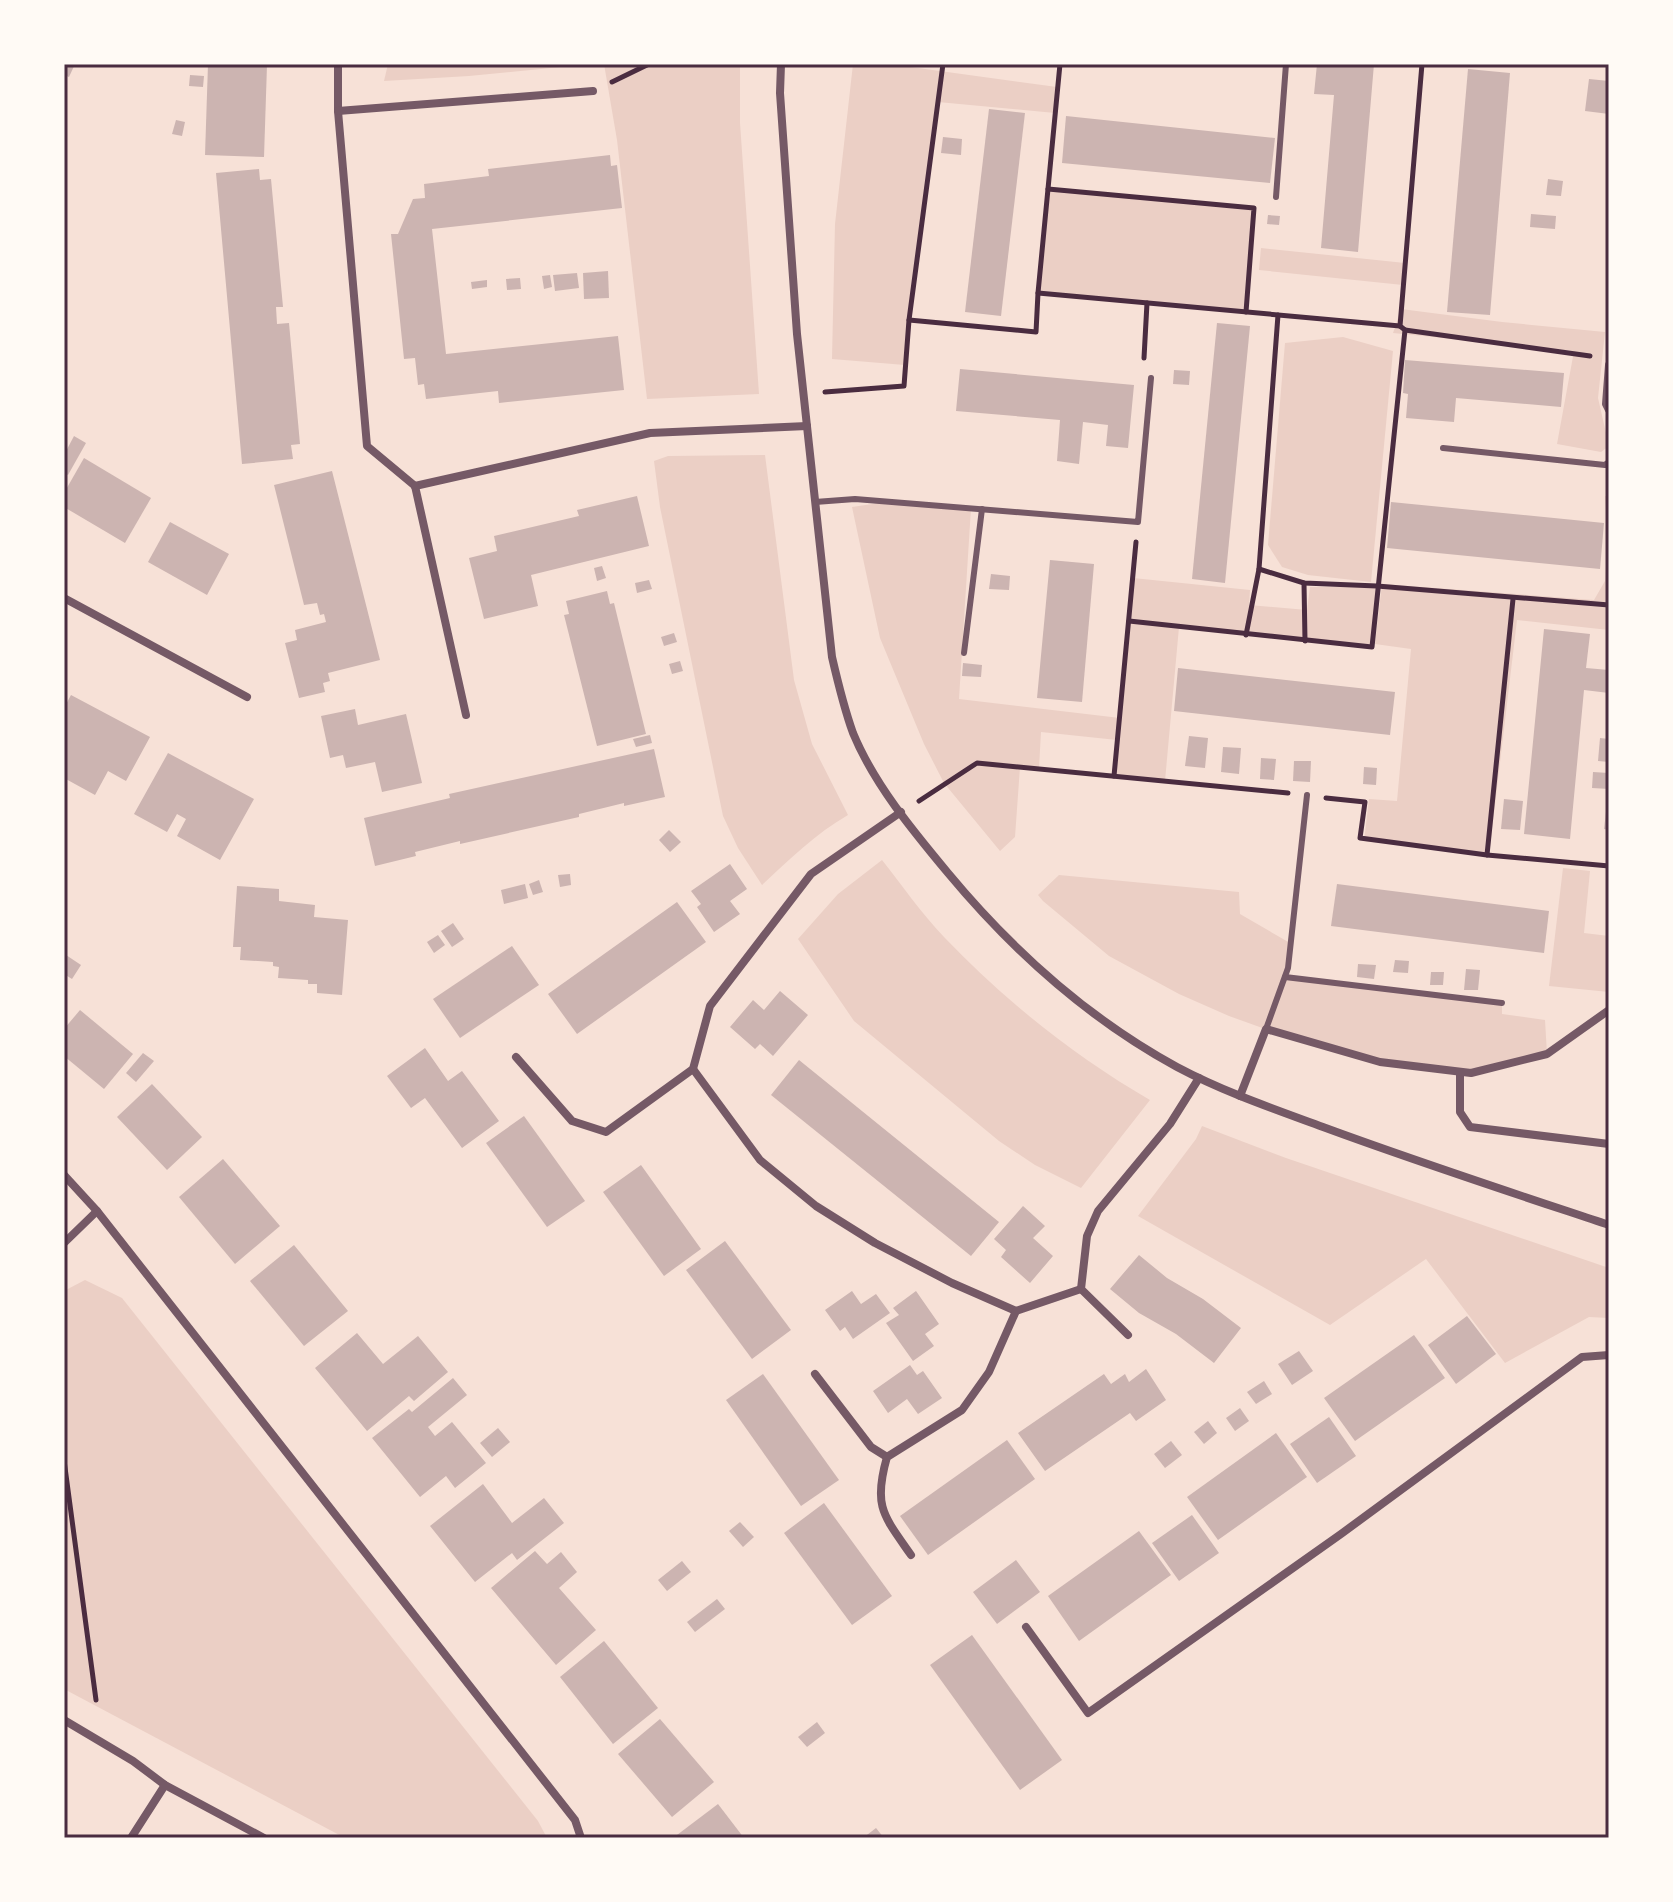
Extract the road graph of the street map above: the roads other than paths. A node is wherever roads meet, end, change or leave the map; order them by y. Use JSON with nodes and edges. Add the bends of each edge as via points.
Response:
{"nodes":[{"id":1,"x":338,"y":64,"type":"edge"},
{"id":2,"x":781,"y":64,"type":"edge"},
{"id":3,"x":1286,"y":64,"type":"edge"},
{"id":4,"x":593,"y":91,"type":"road end"},
{"id":5,"x":338,"y":111,"type":"junction"},
{"id":6,"x":1276,"y":197,"type":"dead end"},
{"id":7,"x":1609,"y":365,"type":"edge"},
{"id":8,"x":1151,"y":378,"type":"road end"},
{"id":9,"x":1609,"y":410,"type":"edge"},
{"id":10,"x":807,"y":426,"type":"junction"},
{"id":11,"x":1443,"y":448,"type":"dead end"},
{"id":12,"x":1609,"y":462,"type":"edge"},
{"id":13,"x":415,"y":486,"type":"junction"},
{"id":14,"x":815,"y":502,"type":"junction"},
{"id":15,"x":982,"y":509,"type":"junction"},
{"id":16,"x":64,"y":598,"type":"edge"},
{"id":17,"x":964,"y":653,"type":"dead end"},
{"id":18,"x":247,"y":697,"type":"dead end"},
{"id":19,"x":466,"y":715,"type":"dead end"},
{"id":20,"x":1307,"y":795,"type":"road end"},
{"id":21,"x":901,"y":812,"type":"junction"},
{"id":22,"x":1285,"y":977,"type":"junction"},
{"id":23,"x":1502,"y":1003,"type":"dead end"},
{"id":24,"x":1609,"y":1010,"type":"edge"},
{"id":25,"x":1266,"y":1029,"type":"junction"},
{"id":26,"x":516,"y":1057,"type":"dead end"},
{"id":27,"x":693,"y":1069,"type":"junction"},
{"id":28,"x":1460,"y":1072,"type":"junction"},
{"id":29,"x":1199,"y":1078,"type":"junction"},
{"id":30,"x":1240,"y":1096,"type":"junction"},
{"id":31,"x":1609,"y":1144,"type":"edge"},
{"id":32,"x":64,"y":1175,"type":"edge"},
{"id":33,"x":97,"y":1211,"type":"junction"},
{"id":34,"x":1609,"y":1225,"type":"edge"},
{"id":35,"x":64,"y":1243,"type":"edge"},
{"id":36,"x":1081,"y":1289,"type":"junction"},
{"id":37,"x":1016,"y":1311,"type":"junction"},
{"id":38,"x":1128,"y":1335,"type":"dead end"},
{"id":39,"x":1609,"y":1355,"type":"edge"},
{"id":40,"x":815,"y":1374,"type":"dead end"},
{"id":41,"x":887,"y":1457,"type":"junction"},
{"id":42,"x":911,"y":1555,"type":"dead end"},
{"id":43,"x":1026,"y":1627,"type":"dead end"},
{"id":44,"x":64,"y":1720,"type":"edge"},
{"id":45,"x":165,"y":1785,"type":"junction"},
{"id":46,"x":131,"y":1838,"type":"edge"},
{"id":47,"x":264,"y":1838,"type":"edge"},
{"id":48,"x":581,"y":1838,"type":"edge"}],
"edges":[{"from":1,"to":5,"type":"street"},
{"from":2,"to":10,"type":"street"},
{"from":3,"to":6,"type":"lane"},
{"from":4,"to":5,"type":"street"},
{"from":5,"to":13,"type":"street","via":[[367,446]]},
{"from":7,"to":9,"type":"street"},
{"from":8,"to":15,"type":"lane","via":[[1138,522]]},
{"from":10,"to":13,"type":"street","via":[[650,433]]},
{"from":10,"to":14,"type":"street"},
{"from":11,"to":12,"type":"lane"},
{"from":13,"to":19,"type":"street"},
{"from":14,"to":15,"type":"lane","via":[[855,499]]},
{"from":14,"to":21,"type":"street","via":[[841,697],[854,735]]},
{"from":15,"to":17,"type":"lane"},
{"from":16,"to":18,"type":"street"},
{"from":20,"to":22,"type":"lane"},
{"from":21,"to":27,"type":"street","via":[[811,874],[710,1006]]},
{"from":21,"to":29,"type":"street","via":[[979,910],[1032,963],[1139,1044]]},
{"from":22,"to":23,"type":"lane"},
{"from":22,"to":25,"type":"lane"},
{"from":24,"to":28,"type":"street","via":[[1547,1054]]},
{"from":25,"to":28,"type":"street","via":[[1380,1062]]},
{"from":25,"to":30,"type":"street"},
{"from":26,"to":27,"type":"street","via":[[572,1121],[606,1132]]},
{"from":27,"to":37,"type":"street","via":[[760,1160],[816,1206],[875,1243]]},
{"from":28,"to":31,"type":"street","via":[[1460,1112],[1470,1127]]},
{"from":29,"to":30,"type":"street"},
{"from":29,"to":36,"type":"street","via":[[1170,1124],[1098,1211],[1087,1236]]},
{"from":30,"to":34,"type":"street"},
{"from":32,"to":33,"type":"street"},
{"from":33,"to":35,"type":"street"},
{"from":33,"to":48,"type":"street","via":[[575,1820]]},
{"from":36,"to":37,"type":"street"},
{"from":36,"to":38,"type":"street"},
{"from":37,"to":41,"type":"street","via":[[989,1372],[962,1410]]},
{"from":39,"to":43,"type":"street","via":[[1582,1357],[1088,1713]]},
{"from":40,"to":41,"type":"street","via":[[871,1447]]},
{"from":41,"to":42,"type":"street","via":[[879,1486],[884,1516]]},
{"from":44,"to":45,"type":"street"},
{"from":45,"to":46,"type":"street"},
{"from":45,"to":47,"type":"street"}]}
